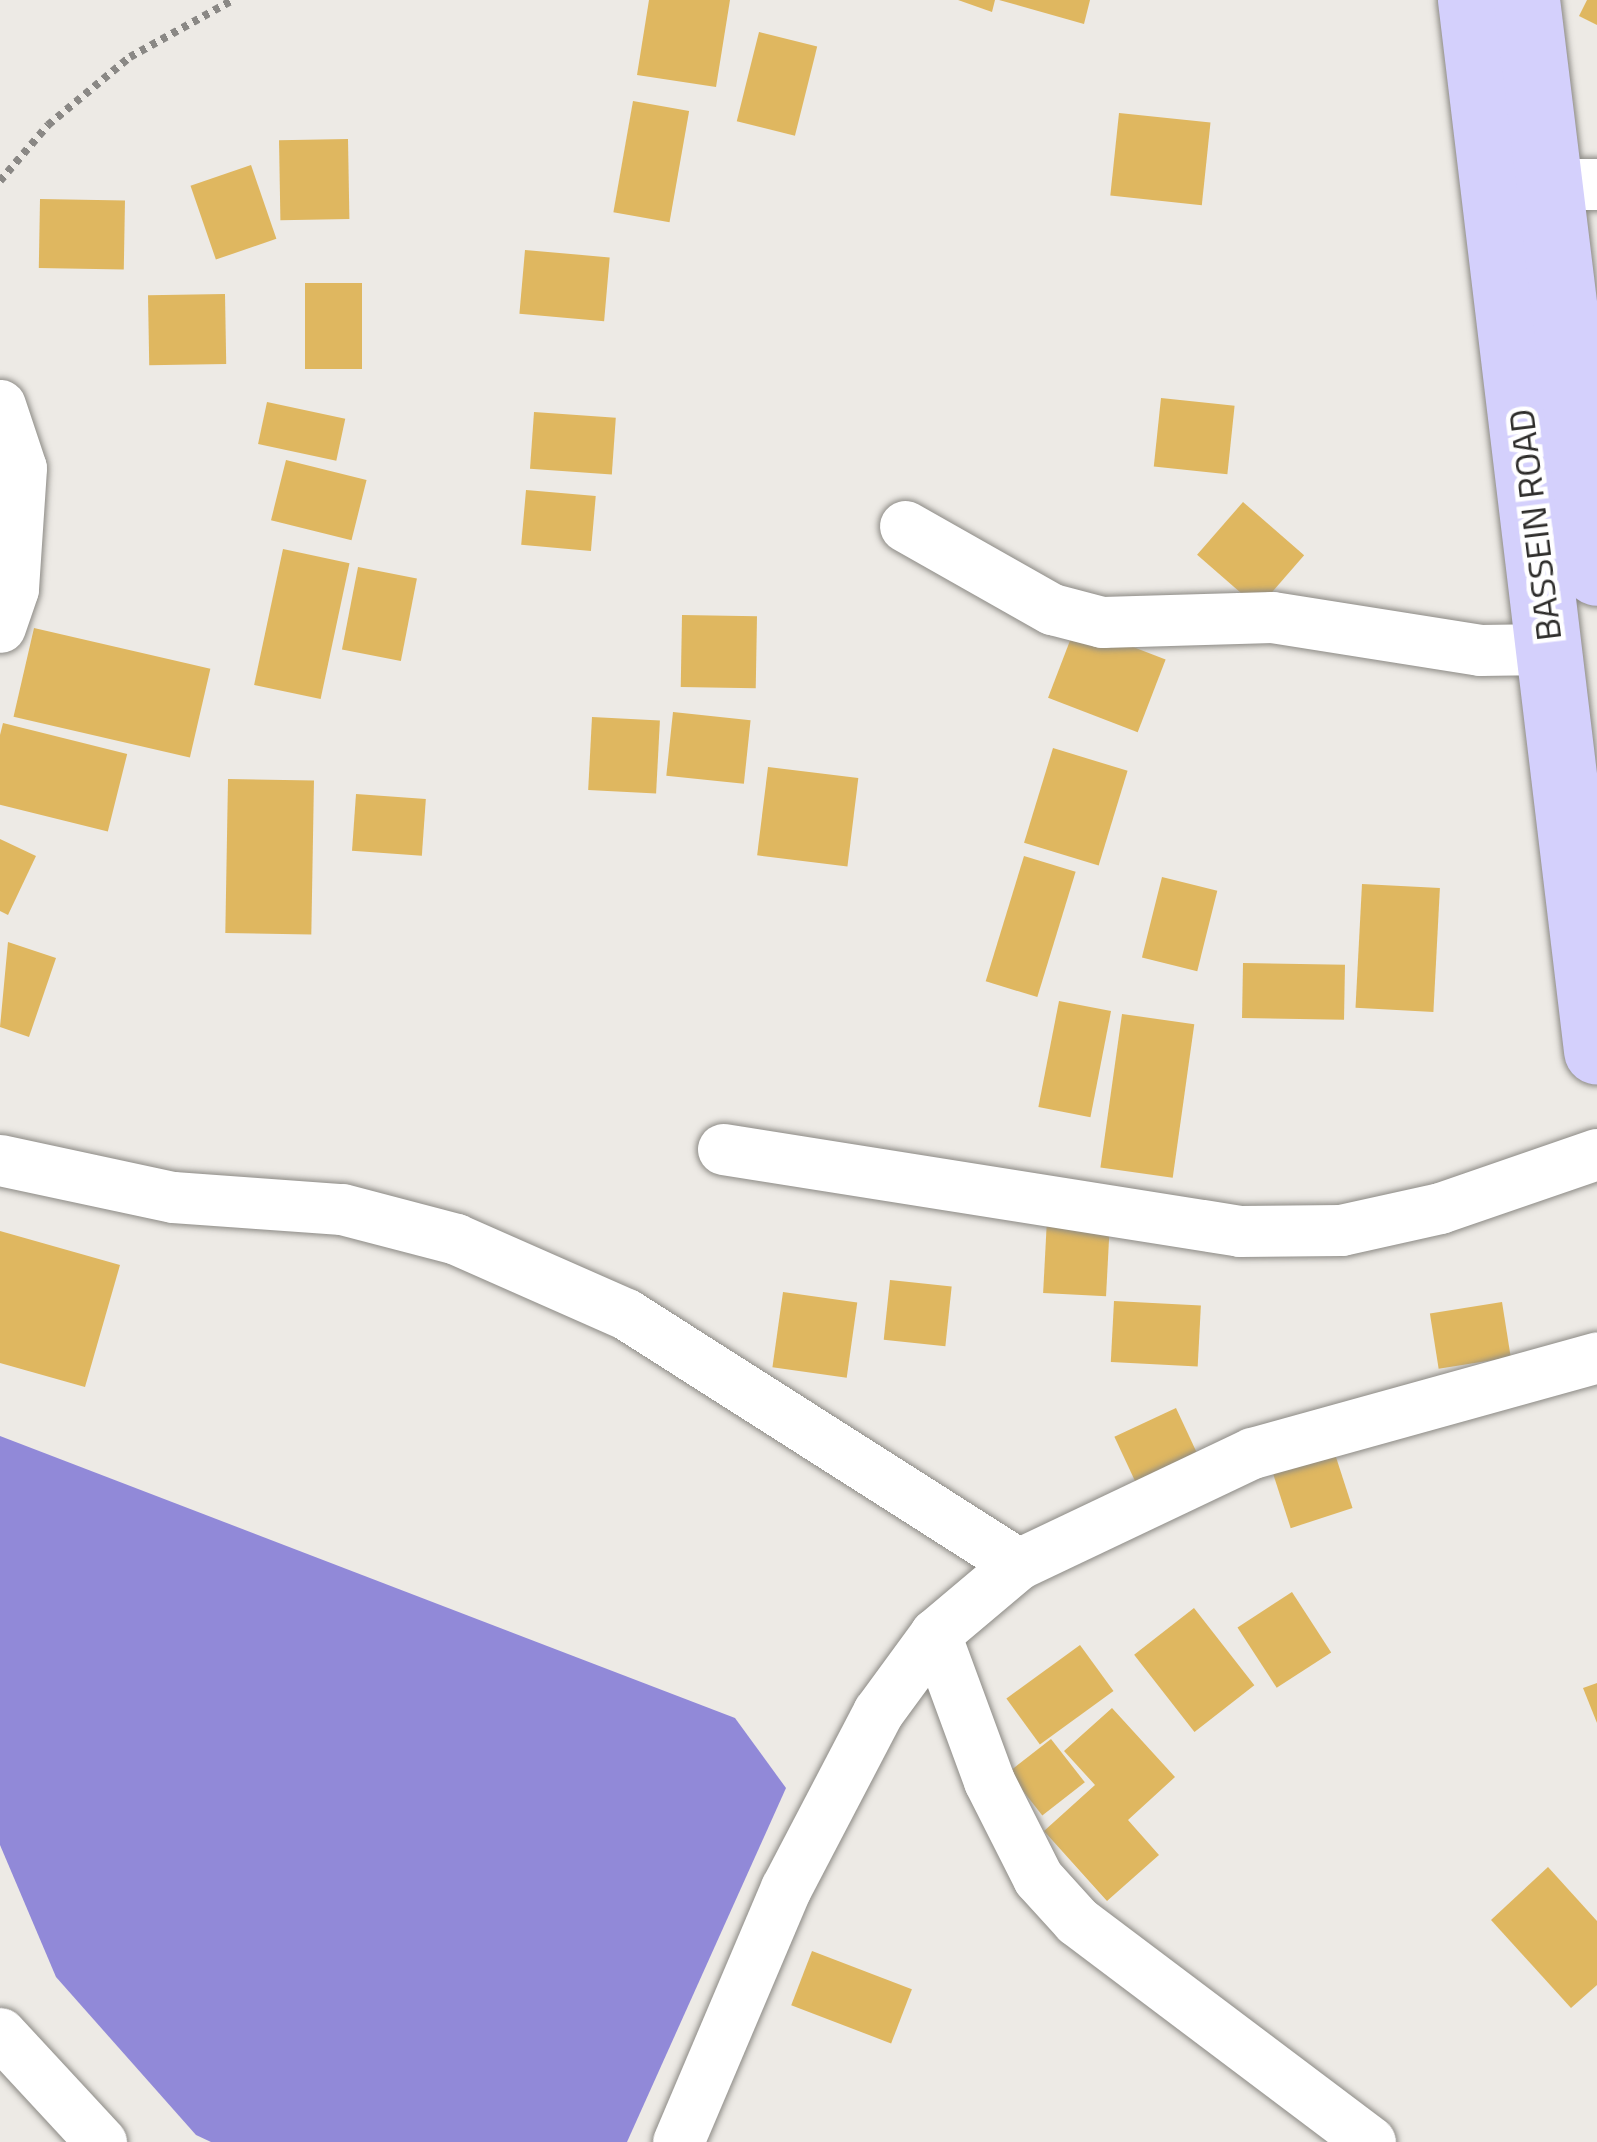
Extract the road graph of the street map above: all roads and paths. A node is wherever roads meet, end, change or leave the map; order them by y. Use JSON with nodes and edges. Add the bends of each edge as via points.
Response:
{"nodes":[{"id":1,"x":232,"y":0,"type":"edge"},
{"id":2,"x":1471,"y":0,"type":"edge"},
{"id":3,"x":1527,"y":0,"type":"edge"},
{"id":4,"x":0,"y":181,"type":"edge"},
{"id":5,"x":1572,"y":184,"type":"edge"},
{"id":6,"x":0,"y":405,"type":"edge"},
{"id":7,"x":905,"y":526,"type":"dead end"},
{"id":8,"x":1597,"y":573,"type":"edge"},
{"id":9,"x":0,"y":627,"type":"edge"},
{"id":10,"x":1548,"y":649,"type":"junction"},
{"id":11,"x":1597,"y":1051,"type":"edge"},
{"id":12,"x":723,"y":1149,"type":"dead end"},
{"id":13,"x":1597,"y":1154,"type":"edge"},
{"id":14,"x":0,"y":1160,"type":"edge"},
{"id":15,"x":1597,"y":1357,"type":"edge"},
{"id":16,"x":1018,"y":1564,"type":"junction"},
{"id":17,"x":935,"y":1634,"type":"junction"},
{"id":18,"x":0,"y":2033,"type":"edge"},
{"id":19,"x":101,"y":2142,"type":"edge"},
{"id":20,"x":677,"y":2142,"type":"edge"},
{"id":21,"x":1370,"y":2142,"type":"edge"}],
"edges":[{"from":1,"to":4,"type":"path","via":[[130,57],[48,125]]},
{"from":2,"to":10,"type":"main road","name":"BASSEIN ROAD"},
{"from":3,"to":5,"type":"main road","name":"BASSEIN ROAD"},
{"from":5,"to":8,"type":"main road","name":"BASSEIN ROAD"},
{"from":6,"to":9,"type":"street","via":[[21,468],[13,590]]},
{"from":7,"to":10,"type":"street","via":[[1052,609],[1102,622],[1272,616],[1480,650]]},
{"from":10,"to":11,"type":"main road","name":"BASSEIN ROAD"},
{"from":12,"to":13,"type":"street","via":[[1240,1231],[1342,1230],[1440,1208]]},
{"from":14,"to":16,"type":"street","via":[[173,1197],[342,1209],[456,1239],[626,1314]]},
{"from":15,"to":16,"type":"street","via":[[1252,1454]]},
{"from":16,"to":17,"type":"street"},
{"from":17,"to":20,"type":"street","via":[[878,1712],[786,1888]]},
{"from":17,"to":21,"type":"street","via":[[989,1781],[1038,1878],[1077,1921]]},
{"from":18,"to":19,"type":"street"}]}
